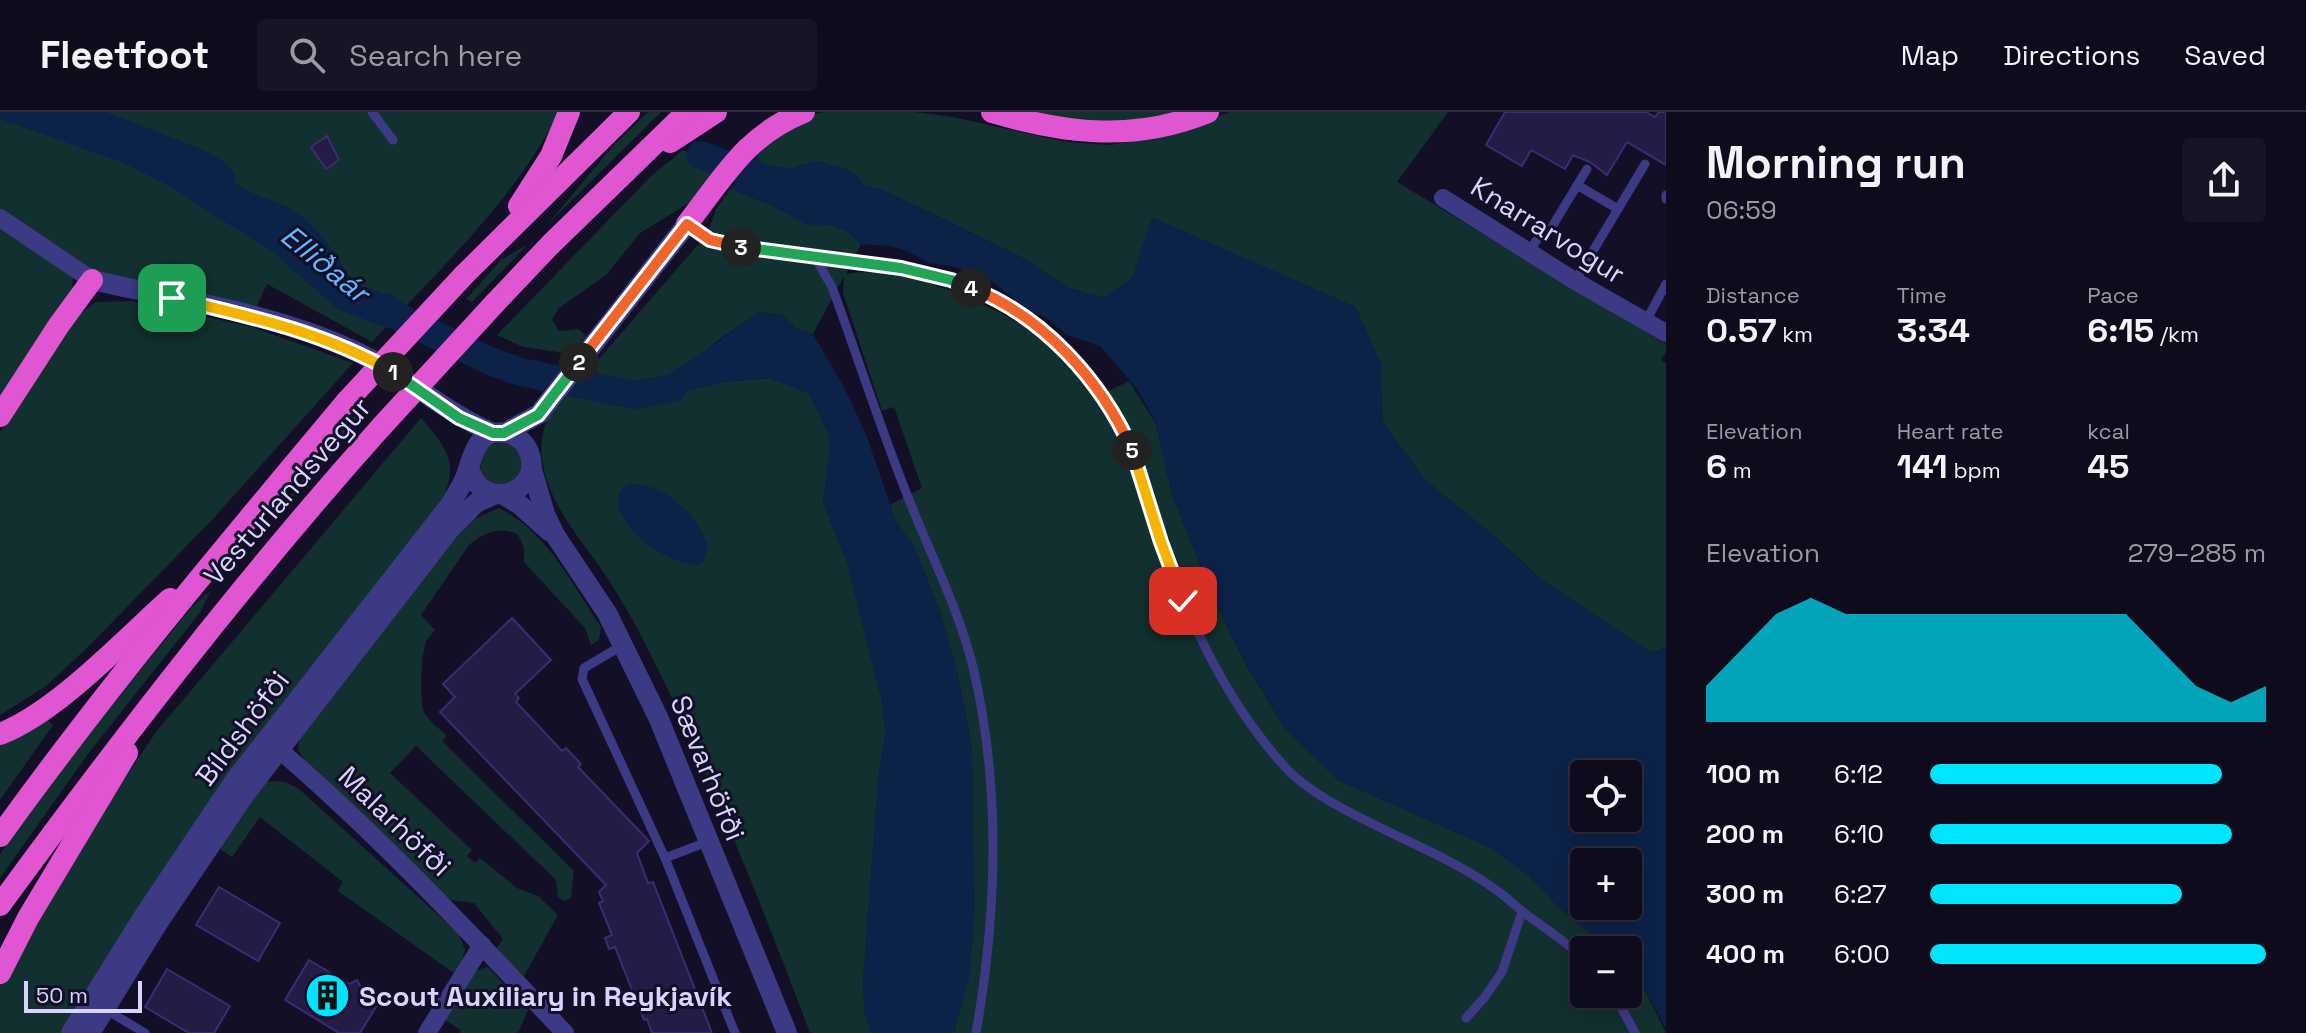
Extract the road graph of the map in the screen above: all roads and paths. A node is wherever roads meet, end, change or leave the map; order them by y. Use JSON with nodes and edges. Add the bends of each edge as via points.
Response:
{"nodes":[{"id":1,"x":372,"y":112,"type":"edge"},
{"id":2,"x":569,"y":112,"type":"edge"},
{"id":3,"x":629,"y":112,"type":"edge"},
{"id":4,"x":687,"y":112,"type":"edge"},
{"id":5,"x":716,"y":112,"type":"edge"},
{"id":6,"x":804,"y":112,"type":"edge"},
{"id":7,"x":992,"y":112,"type":"edge"},
{"id":8,"x":1208,"y":112,"type":"edge"},
{"id":9,"x":393,"y":140,"type":"dead end"},
{"id":10,"x":1645,"y":164,"type":"dead end"},
{"id":11,"x":1587,"y":169,"type":"dead end"},
{"id":12,"x":622,"y":174,"type":"junction"},
{"id":13,"x":1577,"y":185,"type":"junction"},
{"id":14,"x":1443,"y":198,"type":"dead end"},
{"id":15,"x":1618,"y":209,"type":"junction"},
{"id":16,"x":687,"y":224,"type":"junction"},
{"id":17,"x":3,"y":226,"type":"edge"},
{"id":18,"x":494,"y":244,"type":"junction"},
{"id":19,"x":1529,"y":252,"type":"junction"},
{"id":20,"x":816,"y":259,"type":"junction"},
{"id":21,"x":92,"y":280,"type":"junction"},
{"id":22,"x":1575,"y":281,"type":"junction"},
{"id":23,"x":1666,"y":284,"type":"edge"},
{"id":24,"x":1646,"y":321,"type":"junction"},
{"id":25,"x":1666,"y":333,"type":"edge"},
{"id":26,"x":439,"y":404,"type":"junction"},
{"id":27,"x":543,"y":408,"type":"junction"},
{"id":28,"x":0,"y":416,"type":"edge"},
{"id":29,"x":498,"y":433,"type":"junction"},
{"id":30,"x":470,"y":461,"type":"junction"},
{"id":31,"x":531,"y":461,"type":"junction"},
{"id":32,"x":499,"y":494,"type":"junction"},
{"id":33,"x":555,"y":535,"type":"junction"},
{"id":34,"x":218,"y":555,"type":"junction"},
{"id":35,"x":623,"y":645,"type":"junction"},
{"id":36,"x":186,"y":656,"type":"junction"},
{"id":37,"x":0,"y":734,"type":"edge"},
{"id":38,"x":273,"y":745,"type":"junction"},
{"id":39,"x":0,"y":836,"type":"edge"},
{"id":40,"x":707,"y":842,"type":"junction"},
{"id":41,"x":665,"y":858,"type":"junction"},
{"id":42,"x":0,"y":905,"type":"edge"},
{"id":43,"x":1522,"y":912,"type":"junction"},
{"id":44,"x":482,"y":945,"type":"junction"},
{"id":45,"x":1570,"y":948,"type":"edge"},
{"id":46,"x":0,"y":973,"type":"edge"},
{"id":47,"x":97,"y":1005,"type":"junction"},
{"id":48,"x":1622,"y":1008,"type":"edge"},
{"id":49,"x":1466,"y":1018,"type":"dead end"},
{"id":50,"x":128,"y":1023,"type":"junction"},
{"id":51,"x":71,"y":1033,"type":"edge"},
{"id":52,"x":90,"y":1033,"type":"edge"},
{"id":53,"x":122,"y":1033,"type":"edge"},
{"id":54,"x":145,"y":1033,"type":"edge"},
{"id":55,"x":427,"y":1033,"type":"edge"},
{"id":56,"x":565,"y":1033,"type":"edge"},
{"id":57,"x":735,"y":1033,"type":"edge"},
{"id":58,"x":787,"y":1033,"type":"edge"},
{"id":59,"x":976,"y":1033,"type":"edge"},
{"id":60,"x":1635,"y":1033,"type":"edge"}],
"edges":[{"from":1,"to":9,"type":"lane"},
{"from":2,"to":18,"type":"highway","via":[[551,156]]},
{"from":3,"to":18,"type":"highway","name":"Vesturlandsvegur"},
{"from":4,"to":12,"type":"highway","name":"Vesturlandsvegur"},
{"from":5,"to":12,"type":"highway"},
{"from":6,"to":16,"type":"highway","via":[[748,145]]},
{"from":7,"to":8,"type":"highway","via":[[1066,130],[1107,133],[1166,125]]},
{"from":10,"to":15,"type":"lane"},
{"from":11,"to":13,"type":"lane"},
{"from":12,"to":36,"type":"highway","name":"Vesturlandsvegur","bridge":true,"via":[[382,426]]},
{"from":13,"to":15,"type":"lane"},
{"from":13,"to":19,"type":"lane","via":[[1550,230]]},
{"from":14,"to":19,"type":"street","name":"Knarrarvogur"},
{"from":15,"to":22,"type":"lane"},
{"from":16,"to":20,"type":"lane","via":[[728,245]]},
{"from":16,"to":27,"type":"street","name":"Bíldshöfði"},
{"from":17,"to":21,"type":"street"},
{"from":18,"to":34,"type":"highway","name":"Vesturlandsvegur","bridge":true,"via":[[347,401]]},
{"from":19,"to":22,"type":"street","name":"Knarrarvogur"},
{"from":20,"to":43,"type":"lane","via":[[901,268],[951,280],[1018,312],[1068,355],[1119,421],[1183,601],[1232,696],[1264,743],[1313,790],[1469,871]]},
{"from":20,"to":59,"type":"lane","via":[[832,287],[896,468],[952,603],[980,698],[992,816],[993,916]]},
{"from":21,"to":26,"type":"street","via":[[303,331],[358,353]]},
{"from":21,"to":28,"type":"highway"},
{"from":22,"to":24,"type":"street","name":"Knarrarvogur"},
{"from":23,"to":24,"type":"lane"},
{"from":24,"to":25,"type":"street","name":"Knarrarvogur"},
{"from":26,"to":29,"type":"street"},
{"from":26,"to":30,"type":"street"},
{"from":27,"to":29,"type":"street","name":"Bíldshöfði"},
{"from":27,"to":31,"type":"street","name":"Bíldshöfði"},
{"from":29,"to":30,"type":"street","name":"Bíldshöfði","via":[[478,442]]},
{"from":29,"to":31,"type":"street","via":[[521,441]]},
{"from":30,"to":32,"type":"street","via":[[475,481]]},
{"from":30,"to":38,"type":"street","name":"Bíldshöfði","via":[[450,505]]},
{"from":31,"to":32,"type":"street","name":"Bíldshöfði","via":[[519,489]]},
{"from":31,"to":33,"type":"street","name":"Sævarhöfði"},
{"from":32,"to":33,"type":"street","name":"Sævarhöfði"},
{"from":32,"to":38,"type":"street","name":"Bíldshöfði","via":[[476,503],[451,528]]},
{"from":33,"to":35,"type":"street","name":"Sævarhöfði"},
{"from":34,"to":37,"type":"highway","via":[[52,704]]},
{"from":34,"to":39,"type":"highway","name":"Vesturlandsvegur"},
{"from":35,"to":40,"type":"street","name":"Sævarhöfði"},
{"from":35,"to":41,"type":"lane","via":[[584,668],[582,679]]},
{"from":36,"to":42,"type":"highway","name":"Vesturlandsvegur"},
{"from":36,"to":46,"type":"highway"},
{"from":38,"to":44,"type":"street","name":"Malarhöfði"},
{"from":38,"to":47,"type":"street","name":"Bíldshöfði"},
{"from":40,"to":41,"type":"lane"},
{"from":40,"to":58,"type":"street","name":"Sævarhöfði"},
{"from":41,"to":57,"type":"lane"},
{"from":43,"to":45,"type":"lane"},
{"from":43,"to":49,"type":"lane","via":[[1502,972]]},
{"from":44,"to":55,"type":"street"},
{"from":44,"to":56,"type":"street","name":"Malarhöfði"},
{"from":47,"to":50,"type":"lane"},
{"from":47,"to":51,"type":"street","name":"Bíldshöfði"},
{"from":47,"to":52,"type":"street","name":"Bíldshöfði"},
{"from":48,"to":60,"type":"lane"},
{"from":50,"to":53,"type":"lane"},
{"from":50,"to":54,"type":"lane"}]}
